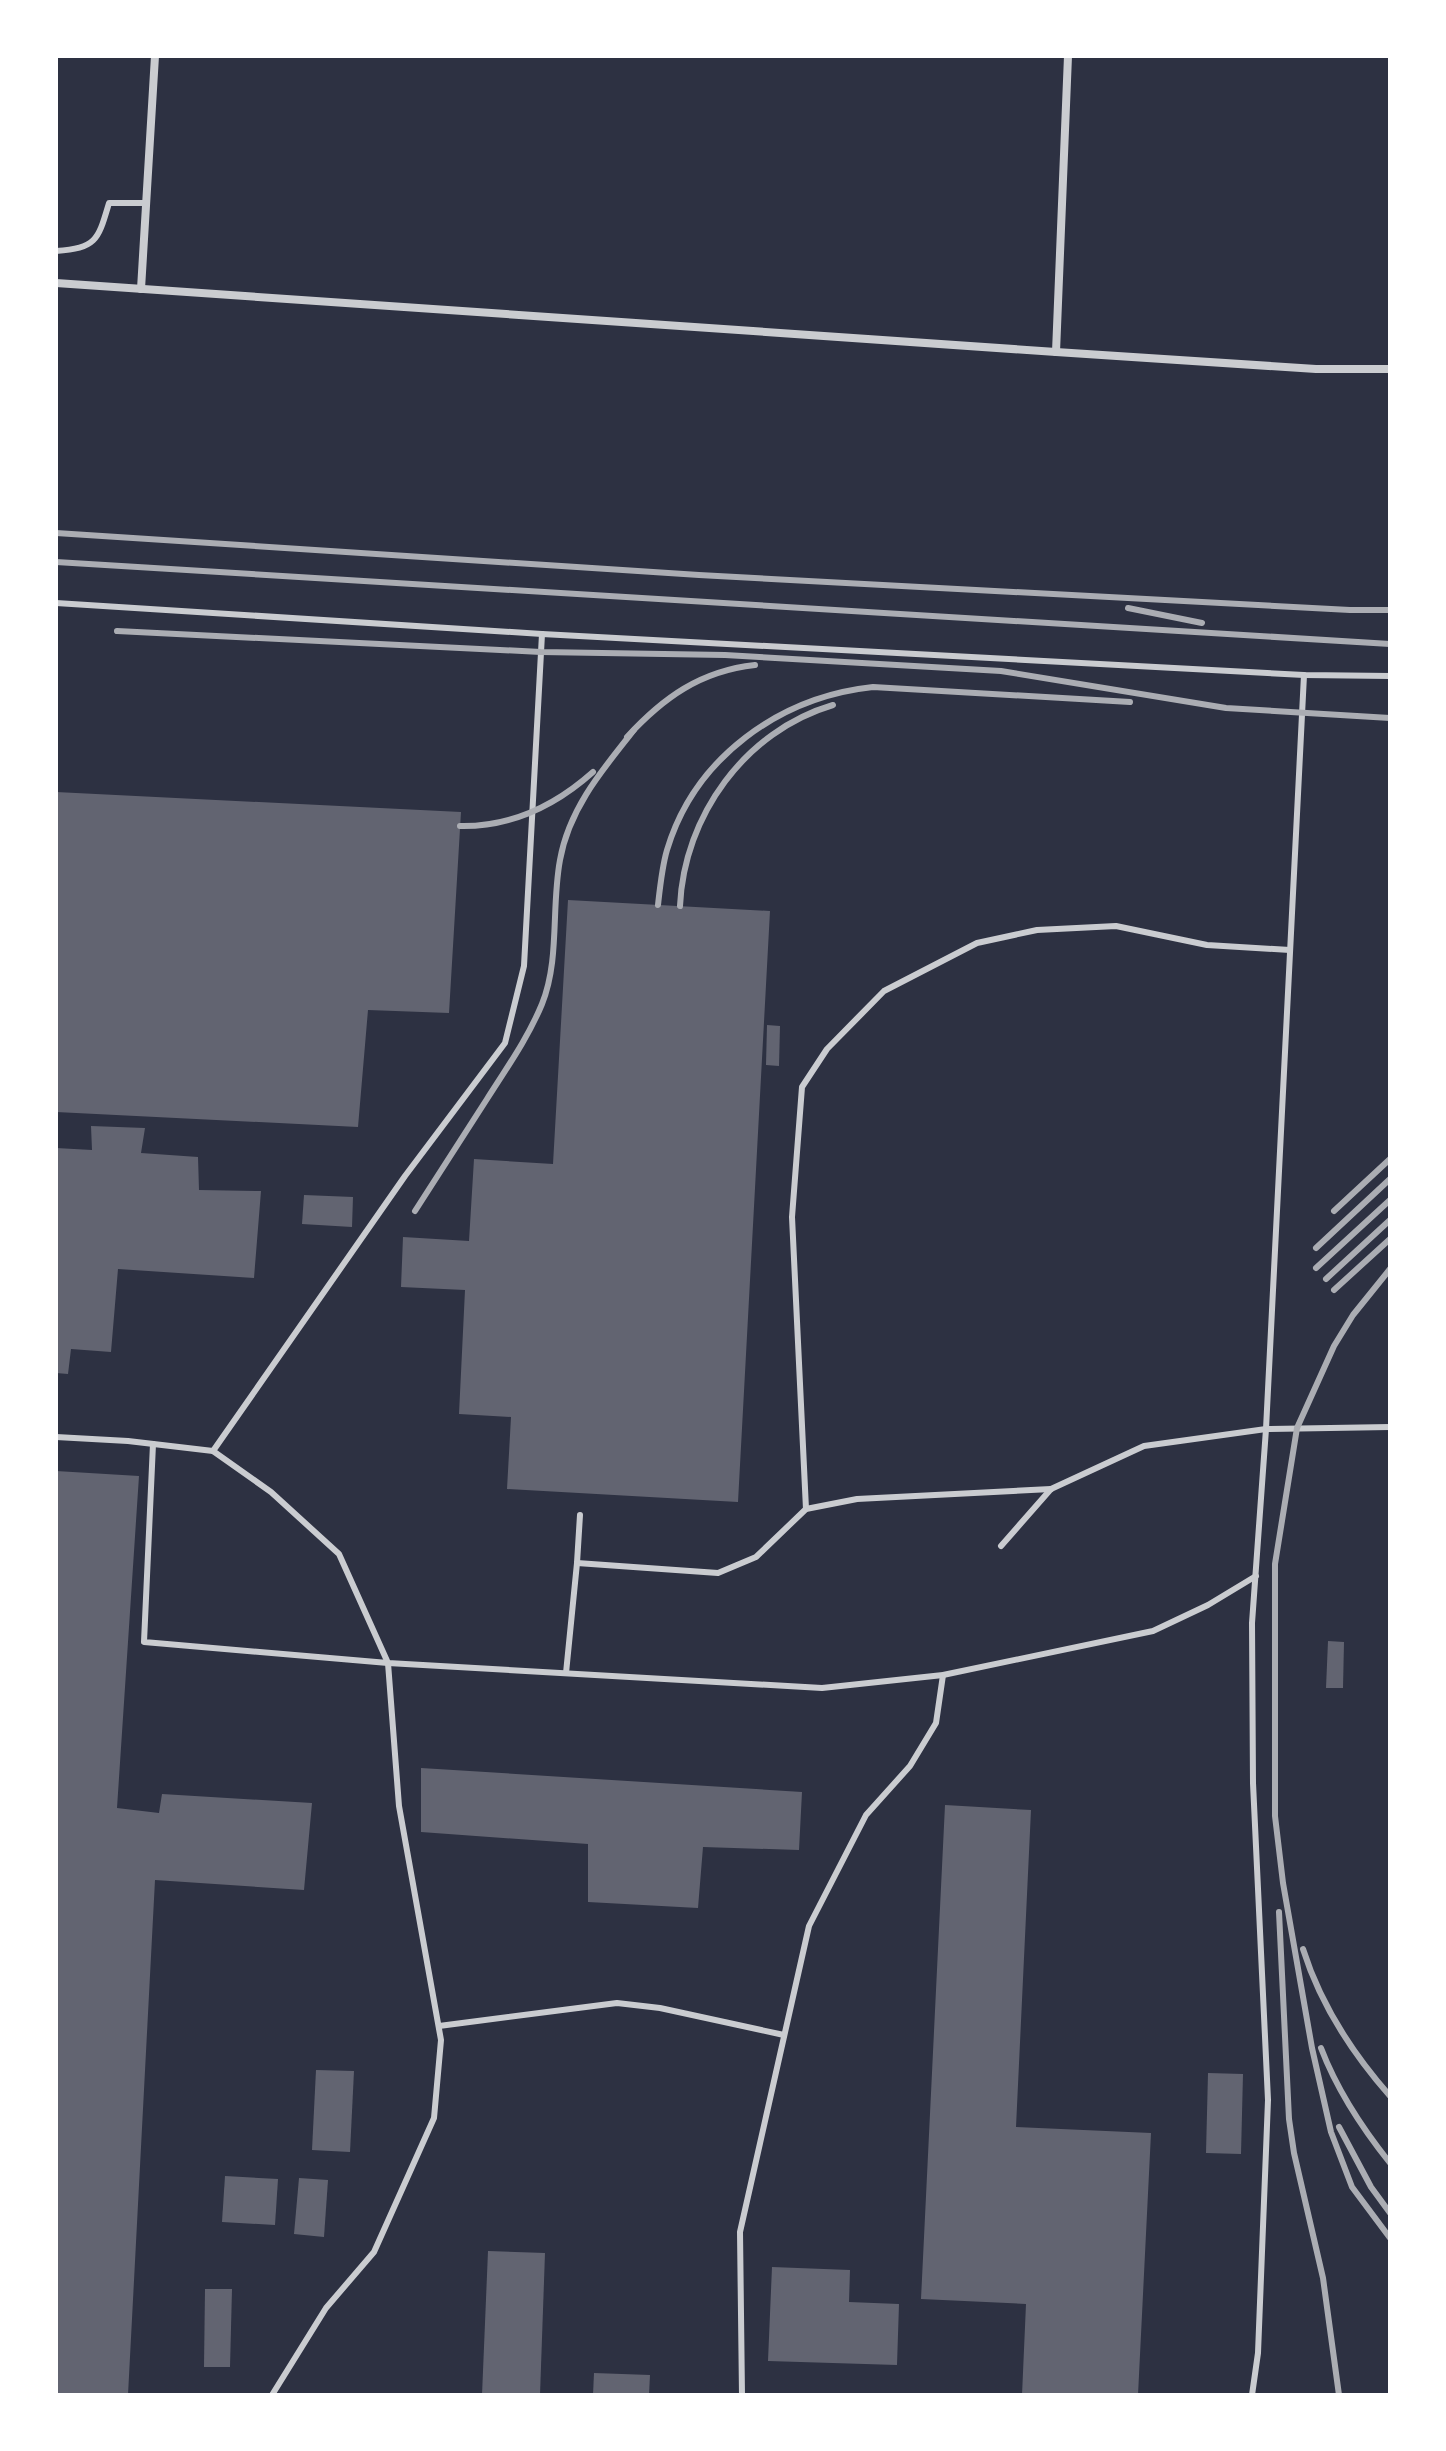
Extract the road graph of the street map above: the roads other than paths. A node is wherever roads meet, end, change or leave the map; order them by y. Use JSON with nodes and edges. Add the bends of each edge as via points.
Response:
{"nodes":[{"id":1,"x":155,"y":56,"type":"edge"},
{"id":2,"x":1068,"y":56,"type":"edge"},
{"id":3,"x":146,"y":203,"type":"junction"},
{"id":4,"x":56,"y":251,"type":"edge"},
{"id":5,"x":56,"y":283,"type":"edge"},
{"id":6,"x":141,"y":289,"type":"junction"},
{"id":7,"x":1056,"y":352,"type":"junction"},
{"id":8,"x":1390,"y":369,"type":"edge"},
{"id":9,"x":56,"y":603,"type":"edge"},
{"id":10,"x":542,"y":634,"type":"junction"},
{"id":11,"x":1304,"y":675,"type":"junction"},
{"id":12,"x":1390,"y":676,"type":"edge"},
{"id":13,"x":1290,"y":950,"type":"junction"},
{"id":14,"x":1390,"y":1427,"type":"edge"},
{"id":15,"x":1266,"y":1429,"type":"junction"},
{"id":16,"x":56,"y":1437,"type":"edge"},
{"id":17,"x":153,"y":1444,"type":"junction"},
{"id":18,"x":213,"y":1451,"type":"junction"},
{"id":19,"x":1051,"y":1489,"type":"junction"},
{"id":20,"x":806,"y":1509,"type":"junction"},
{"id":21,"x":580,"y":1515,"type":"dead end"},
{"id":22,"x":1001,"y":1546,"type":"dead end"},
{"id":23,"x":577,"y":1563,"type":"junction"},
{"id":24,"x":1256,"y":1576,"type":"junction"},
{"id":25,"x":388,"y":1663,"type":"junction"},
{"id":26,"x":566,"y":1673,"type":"junction"},
{"id":27,"x":943,"y":1675,"type":"junction"},
{"id":28,"x":439,"y":2026,"type":"junction"},
{"id":29,"x":784,"y":2035,"type":"junction"},
{"id":30,"x":272,"y":2395,"type":"edge"},
{"id":31,"x":742,"y":2395,"type":"edge"},
{"id":32,"x":1252,"y":2395,"type":"edge"}],
"edges":[{"from":1,"to":3,"type":"street"},
{"from":2,"to":7,"type":"street"},
{"from":3,"to":4,"type":"lane","via":[[109,203],[100,234],[82,249]]},
{"from":3,"to":6,"type":"street"},
{"from":5,"to":6,"type":"street"},
{"from":6,"to":7,"type":"street"},
{"from":7,"to":8,"type":"street"},
{"from":9,"to":10,"type":"lane"},
{"from":10,"to":11,"type":"lane"},
{"from":10,"to":18,"type":"lane","via":[[524,966],[505,1043]]},
{"from":11,"to":12,"type":"lane"},
{"from":11,"to":13,"type":"lane"},
{"from":13,"to":15,"type":"lane"},
{"from":13,"to":20,"type":"lane","via":[[1207,945],[1116,926],[1037,930],[977,943],[884,991],[827,1049],[802,1087],[792,1217]]},
{"from":14,"to":15,"type":"lane"},
{"from":15,"to":19,"type":"lane","via":[[1144,1446]]},
{"from":15,"to":24,"type":"lane"},
{"from":16,"to":17,"type":"lane"},
{"from":17,"to":18,"type":"lane"},
{"from":17,"to":25,"type":"lane","via":[[144,1642]]},
{"from":18,"to":25,"type":"lane","via":[[271,1492],[339,1554]]},
{"from":19,"to":20,"type":"lane","via":[[857,1499]]},
{"from":19,"to":22,"type":"lane"},
{"from":20,"to":23,"type":"lane","via":[[756,1557],[718,1573]]},
{"from":21,"to":23,"type":"lane"},
{"from":23,"to":26,"type":"lane"},
{"from":24,"to":27,"type":"lane","via":[[1153,1631]]},
{"from":24,"to":32,"type":"lane","via":[[1253,1783],[1268,2100]]},
{"from":25,"to":26,"type":"lane"},
{"from":25,"to":28,"type":"lane","via":[[399,1806]]},
{"from":26,"to":27,"type":"lane","via":[[822,1688]]},
{"from":27,"to":29,"type":"lane","via":[[936,1723],[910,1766],[866,1815],[809,1926]]},
{"from":28,"to":29,"type":"lane","via":[[617,2003]]},
{"from":28,"to":30,"type":"lane","via":[[434,2118],[374,2252],[326,2308]]},
{"from":29,"to":31,"type":"lane","via":[[740,2232]]}]}
